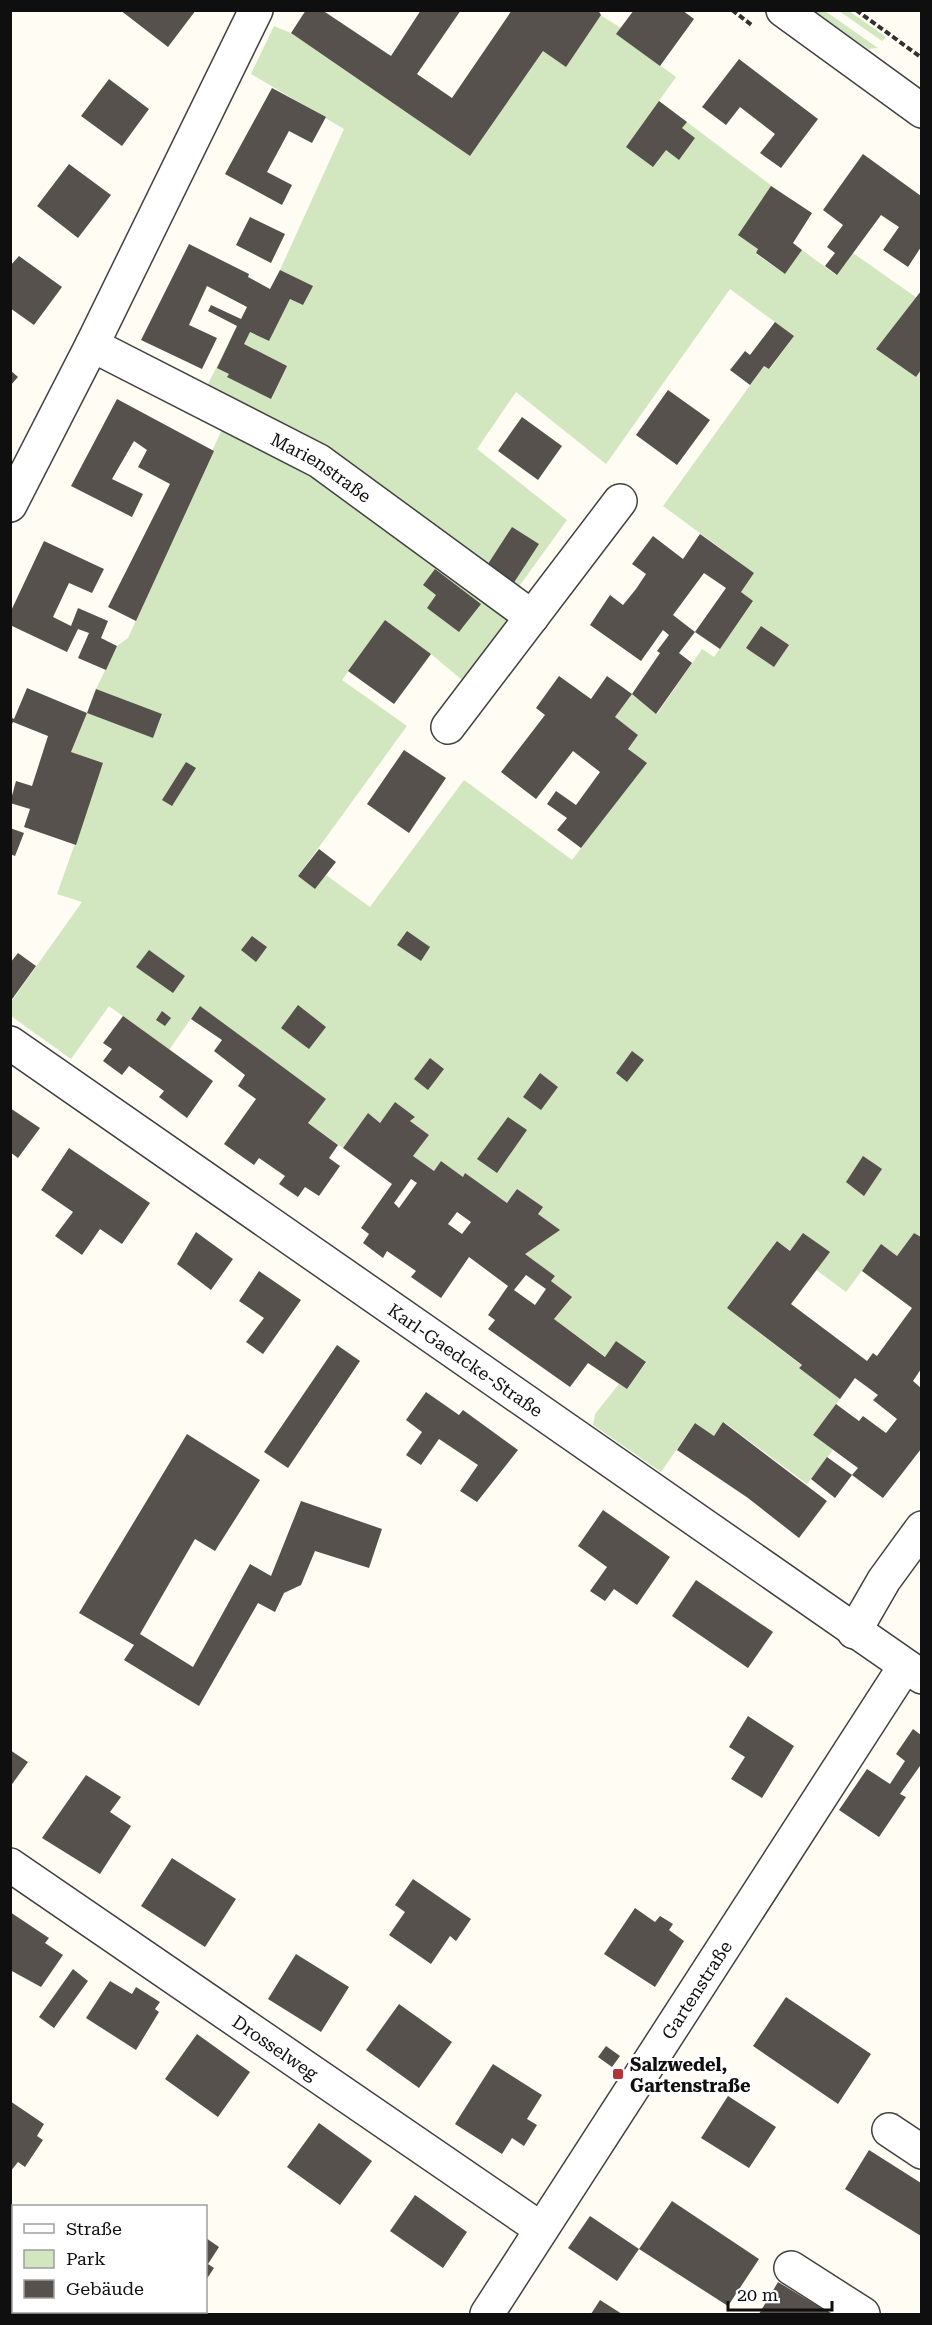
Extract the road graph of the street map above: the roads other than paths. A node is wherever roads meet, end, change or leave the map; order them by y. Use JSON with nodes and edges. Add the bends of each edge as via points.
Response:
{"nodes":[{"id":1,"x":256,"y":10,"type":"edge"},
{"id":2,"x":783,"y":10,"type":"edge"},
{"id":3,"x":921,"y":111,"type":"edge"},
{"id":4,"x":92,"y":345,"type":"junction"},
{"id":5,"x":620,"y":501,"type":"dead end"},
{"id":6,"x":10,"y":505,"type":"edge"},
{"id":7,"x":532,"y":616,"type":"junction"},
{"id":8,"x":448,"y":727,"type":"dead end"},
{"id":9,"x":10,"y":1042,"type":"edge"},
{"id":10,"x":921,"y":1528,"type":"edge"},
{"id":11,"x":854,"y":1632,"type":"junction"},
{"id":12,"x":913,"y":1671,"type":"edge"},
{"id":13,"x":10,"y":1865,"type":"edge"},
{"id":14,"x":889,"y":2130,"type":"dead end"},
{"id":15,"x":921,"y":2152,"type":"edge"},
{"id":16,"x":541,"y":2229,"type":"junction"},
{"id":17,"x":790,"y":2268,"type":"dead end"},
{"id":18,"x":487,"y":2314,"type":"edge"},
{"id":19,"x":863,"y":2314,"type":"edge"}],
"edges":[{"from":1,"to":4,"type":"street"},
{"from":2,"to":3,"type":"street"},
{"from":4,"to":6,"type":"street"},
{"from":4,"to":7,"type":"street","name":"Marienstraße","via":[[319,461]]},
{"from":5,"to":7,"type":"street"},
{"from":7,"to":8,"type":"street"},
{"from":9,"to":11,"type":"street","name":"Karl-Gaedcke-Straße"},
{"from":10,"to":11,"type":"street"},
{"from":11,"to":12,"type":"street","name":"Karl-Gaedcke-Straße"},
{"from":12,"to":16,"type":"street","name":"Gartenstraße"},
{"from":13,"to":16,"type":"street","name":"Drosselweg"},
{"from":14,"to":15,"type":"street"},
{"from":16,"to":18,"type":"street","name":"Gartenstraße"},
{"from":17,"to":19,"type":"street"}]}
